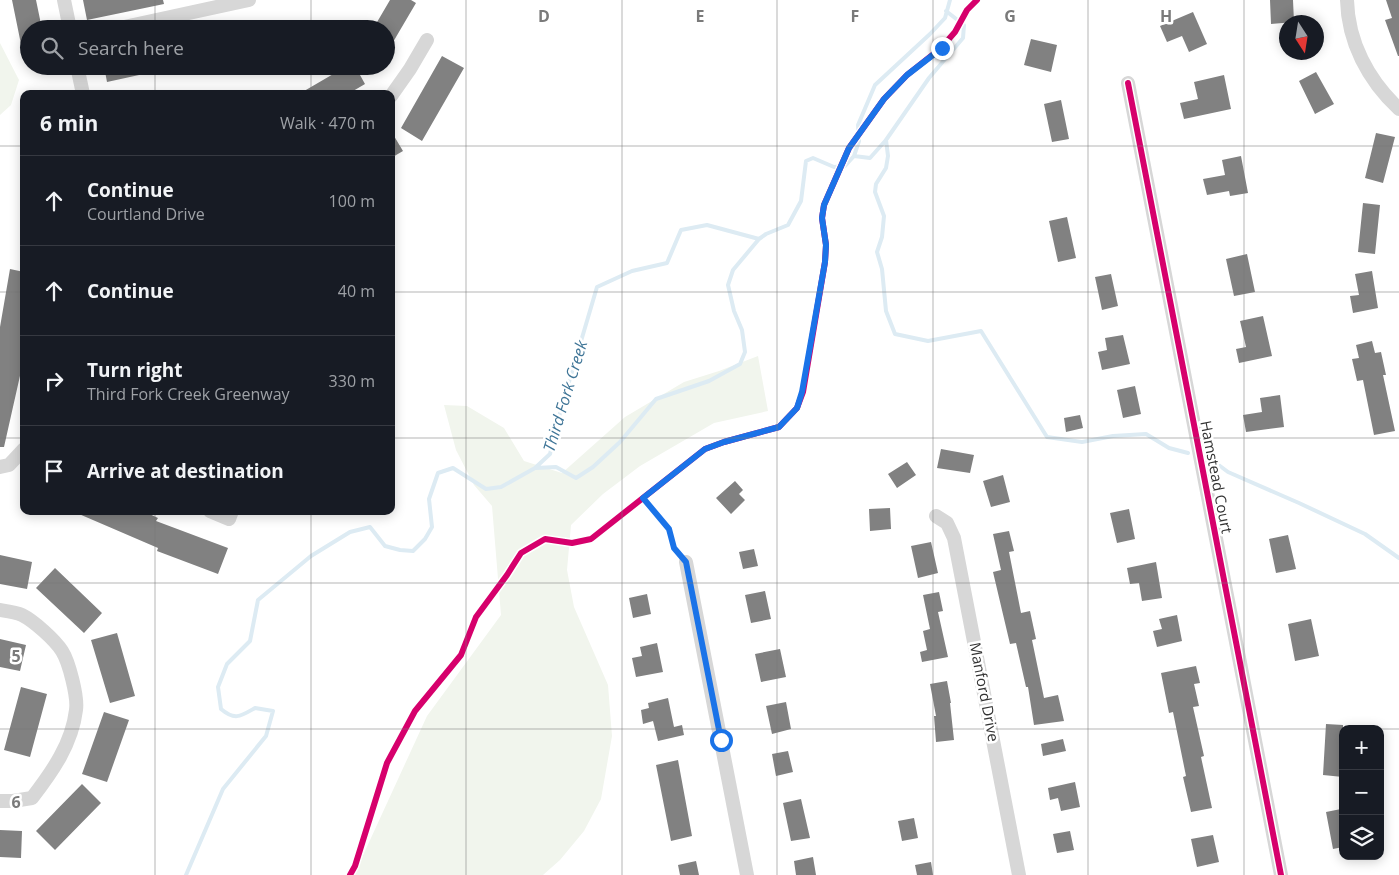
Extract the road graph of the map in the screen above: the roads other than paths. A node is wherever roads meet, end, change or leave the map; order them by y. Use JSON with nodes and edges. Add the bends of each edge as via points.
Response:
{"nodes":[{"id":1,"x":64,"y":0,"type":"edge"},
{"id":2,"x":249,"y":0,"type":"edge"},
{"id":3,"x":1347,"y":0,"type":"edge"},
{"id":4,"x":68,"y":20,"type":"edge"},
{"id":5,"x":157,"y":20,"type":"edge"},
{"id":6,"x":427,"y":40,"type":"dead end"},
{"id":7,"x":79,"y":75,"type":"edge"},
{"id":8,"x":1128,"y":83,"type":"dead end"},
{"id":9,"x":82,"y":90,"type":"edge"},
{"id":10,"x":395,"y":90,"type":"edge"},
{"id":11,"x":1399,"y":109,"type":"edge"},
{"id":12,"x":20,"y":453,"type":"edge"},
{"id":13,"x":0,"y":467,"type":"edge"},
{"id":14,"x":219,"y":515,"type":"edge"},
{"id":15,"x":230,"y":515,"type":"edge"},
{"id":16,"x":936,"y":516,"type":"dead end"},
{"id":17,"x":686,"y":562,"type":"road end"},
{"id":18,"x":0,"y":610,"type":"edge"},
{"id":19,"x":0,"y":801,"type":"edge"},
{"id":20,"x":747,"y":875,"type":"edge"},
{"id":21,"x":1019,"y":875,"type":"edge"},
{"id":22,"x":1281,"y":875,"type":"edge"}],
"edges":[{"from":1,"to":4,"type":"street"},
{"from":2,"to":5,"type":"street"},
{"from":3,"to":11,"type":"street","via":[[1350,32],[1358,53],[1378,88]]},
{"from":6,"to":10,"type":"street"},
{"from":7,"to":9,"type":"street"},
{"from":8,"to":22,"type":"street","name":"Hamstead Court"},
{"from":12,"to":13,"type":"street","via":[[9,465]]},
{"from":14,"to":15,"type":"street","via":[[228,519]]},
{"from":16,"to":21,"type":"street","name":"Manford Drive","via":[[947,523],[954,538]]},
{"from":17,"to":20,"type":"street"},
{"from":18,"to":19,"type":"street","via":[[22,615],[43,630],[62,651],[73,681],[76,709],[68,740],[54,770],[32,798]]}]}
